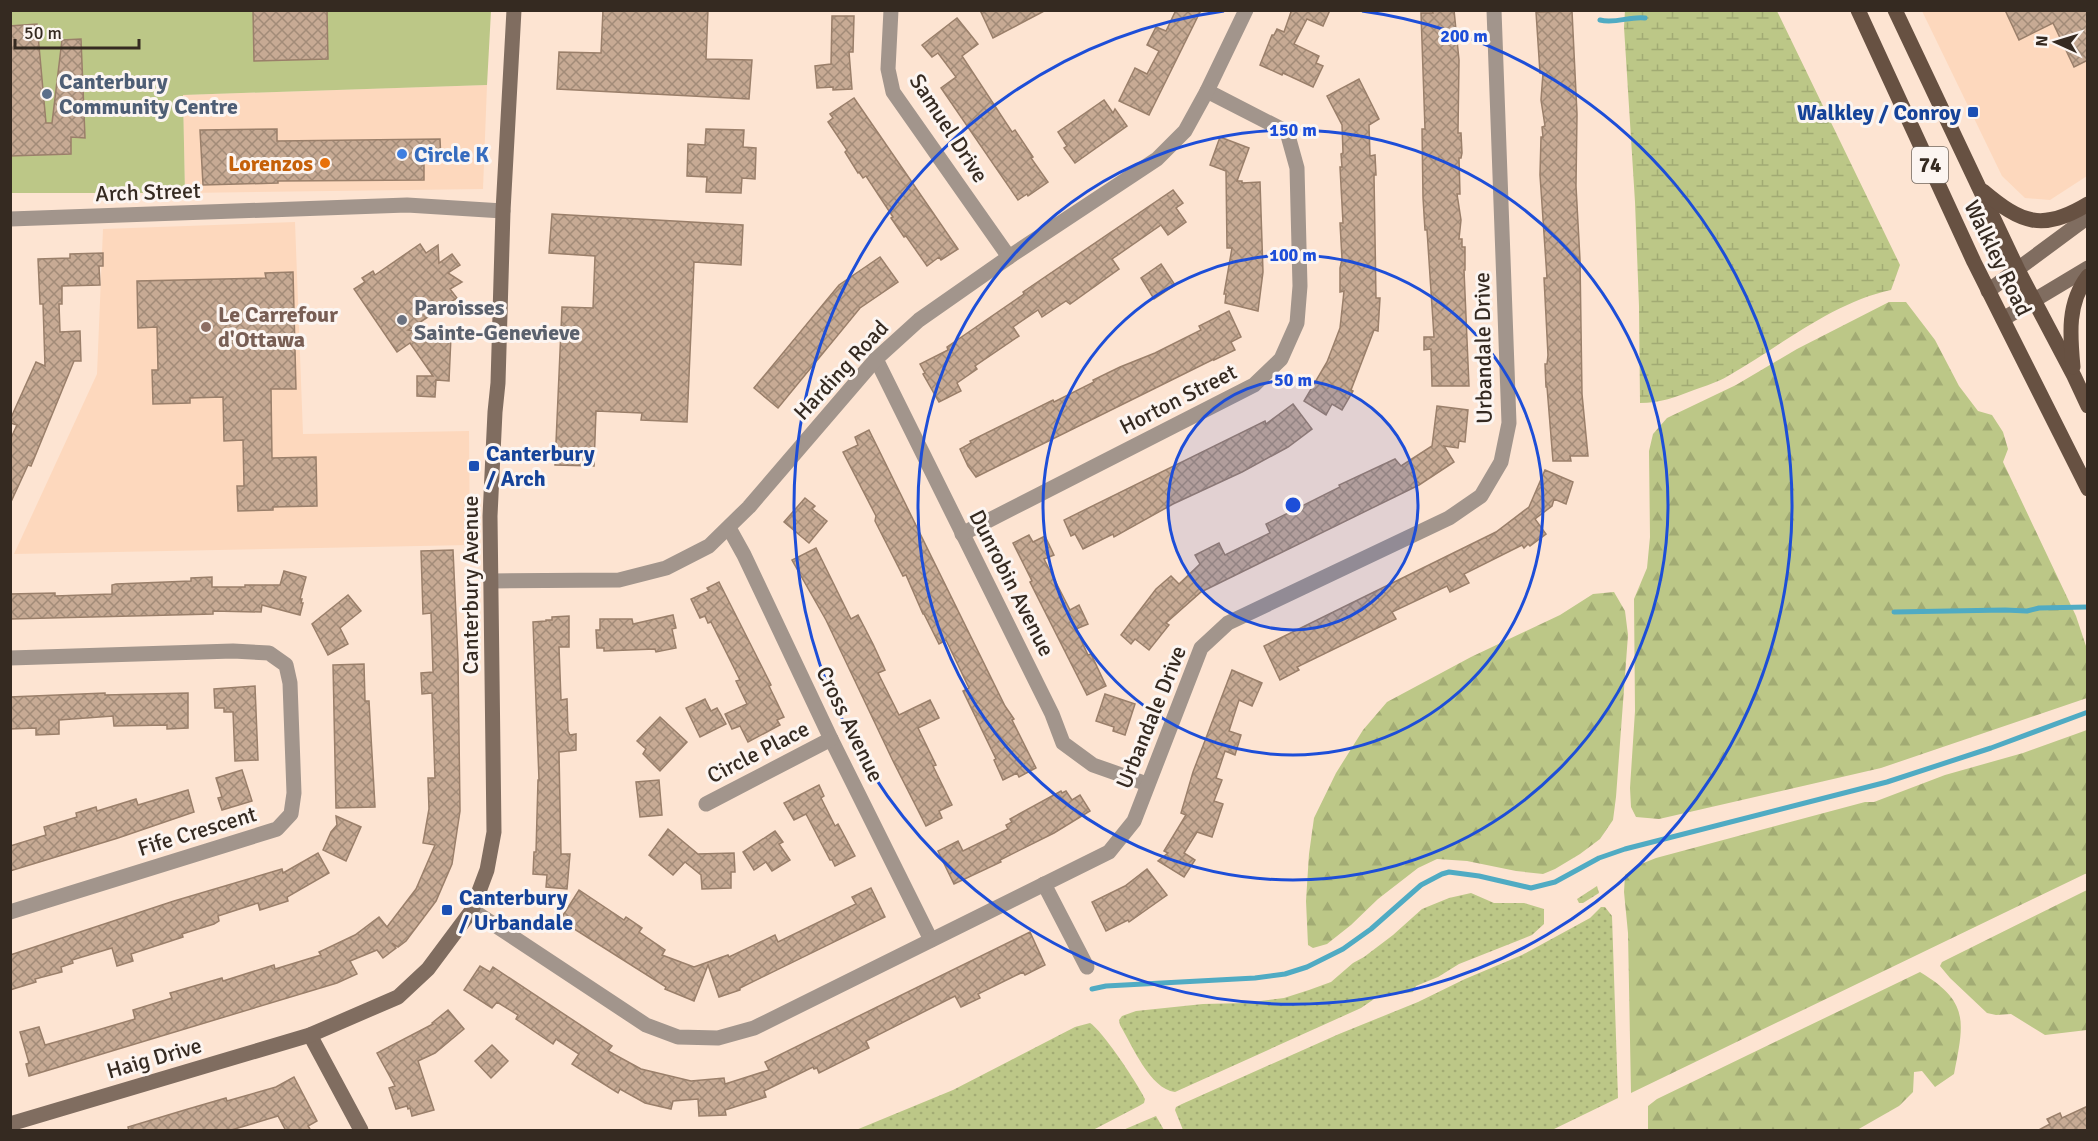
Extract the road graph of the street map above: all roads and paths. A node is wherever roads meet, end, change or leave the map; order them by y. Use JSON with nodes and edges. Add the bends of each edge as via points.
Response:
{"nodes":[{"id":1,"x":514,"y":10,"type":"edge"},
{"id":2,"x":891,"y":10,"type":"edge"},
{"id":3,"x":1246,"y":10,"type":"edge"},
{"id":4,"x":1494,"y":10,"type":"edge"},
{"id":5,"x":1858,"y":10,"type":"edge"},
{"id":6,"x":1896,"y":10,"type":"edge"},
{"id":7,"x":1207,"y":91,"type":"junction"},
{"id":8,"x":1978,"y":187,"type":"junction"},
{"id":9,"x":2088,"y":204,"type":"edge"},
{"id":10,"x":503,"y":211,"type":"junction"},
{"id":11,"x":2088,"y":217,"type":"edge"},
{"id":12,"x":10,"y":219,"type":"edge"},
{"id":13,"x":1009,"y":257,"type":"junction"},
{"id":14,"x":2088,"y":268,"type":"edge"},
{"id":15,"x":2018,"y":270,"type":"junction"},
{"id":16,"x":2088,"y":276,"type":"edge"},
{"id":17,"x":1988,"y":291,"type":"junction"},
{"id":18,"x":2033,"y":301,"type":"junction"},
{"id":19,"x":2003,"y":319,"type":"junction"},
{"id":20,"x":876,"y":359,"type":"junction"},
{"id":21,"x":2074,"y":376,"type":"junction"},
{"id":22,"x":2088,"y":406,"type":"edge"},
{"id":23,"x":2088,"y":489,"type":"edge"},
{"id":24,"x":729,"y":528,"type":"junction"},
{"id":25,"x":962,"y":534,"type":"junction"},
{"id":26,"x":491,"y":581,"type":"junction"},
{"id":27,"x":10,"y":658,"type":"edge"},
{"id":28,"x":831,"y":739,"type":"junction"},
{"id":29,"x":1147,"y":784,"type":"junction"},
{"id":30,"x":706,"y":804,"type":"dead end"},
{"id":31,"x":1044,"y":884,"type":"junction"},
{"id":32,"x":472,"y":910,"type":"junction"},
{"id":33,"x":10,"y":912,"type":"edge"},
{"id":34,"x":932,"y":940,"type":"junction"},
{"id":35,"x":1087,"y":968,"type":"dead end"},
{"id":36,"x":310,"y":1035,"type":"junction"},
{"id":37,"x":10,"y":1124,"type":"edge"},
{"id":38,"x":361,"y":1131,"type":"edge"}],
"edges":[{"from":1,"to":10,"type":"street","name":"Canterbury Avenue"},
{"from":2,"to":13,"type":"street","name":"Samuel Drive","via":[[888,69],[893,92]]},
{"from":3,"to":7,"type":"street","name":"Harding Road"},
{"from":4,"to":29,"type":"street","name":"Urbandale Drive","via":[[1509,423],[1501,462],[1481,496],[1449,518],[1228,623],[1201,648]]},
{"from":5,"to":17,"type":"main road","name":"Walkley Road","number":"74"},
{"from":6,"to":8,"type":"main road","name":"Walkley Road","number":"74"},
{"from":7,"to":13,"type":"street","name":"Harding Road","via":[[1185,131],[1158,159]]},
{"from":7,"to":25,"type":"street","name":"Horton Street","via":[[1287,132],[1290,141],[1297,168],[1300,286],[1297,323],[1281,359],[1254,385]]},
{"from":8,"to":9,"type":"main road","via":[[2015,216],[2036,221],[2062,217]]},
{"from":8,"to":15,"type":"main road","name":"Walkley Road","number":"74"},
{"from":10,"to":12,"type":"street","name":"Arch Street","via":[[407,205]]},
{"from":10,"to":26,"type":"street","name":"Canterbury Avenue","via":[[490,516]]},
{"from":11,"to":15,"type":"street"},
{"from":13,"to":20,"type":"street","name":"Harding Road","via":[[919,320]]},
{"from":14,"to":18,"type":"street"},
{"from":15,"to":17,"type":"street"},
{"from":15,"to":18,"type":"main road","name":"Walkley Road","number":"74"},
{"from":16,"to":21,"type":"main road","via":[[2077,293],[2071,319]]},
{"from":17,"to":19,"type":"main road","name":"Walkley Road","number":"74"},
{"from":18,"to":19,"type":"street"},
{"from":18,"to":21,"type":"main road","name":"Walkley Road","number":"74"},
{"from":19,"to":23,"type":"main road","name":"Walkley Road","number":"74"},
{"from":20,"to":24,"type":"street","name":"Harding Road"},
{"from":20,"to":25,"type":"street","name":"Dunrobin Avenue"},
{"from":21,"to":22,"type":"main road","name":"Walkley Road","number":"74"},
{"from":24,"to":26,"type":"street","name":"Harding Road","via":[[710,546],[666,568],[619,580]]},
{"from":24,"to":28,"type":"street","name":"Cross Avenue"},
{"from":25,"to":29,"type":"street","name":"Dunrobin Avenue","via":[[1063,743],[1093,765]]},
{"from":26,"to":32,"type":"street","name":"Canterbury Avenue","via":[[494,832],[487,870]]},
{"from":27,"to":33,"type":"street","name":"Fife Crescent","via":[[269,653],[286,665],[290,683],[294,793],[291,814],[276,830]]},
{"from":28,"to":30,"type":"street","name":"Circle Place"},
{"from":28,"to":34,"type":"street","name":"Cross Avenue"},
{"from":29,"to":31,"type":"street","name":"Urbandale Drive","via":[[1134,821],[1109,852]]},
{"from":31,"to":34,"type":"street","name":"Urbandale Drive"},
{"from":31,"to":35,"type":"street"},
{"from":32,"to":34,"type":"street","name":"Urbandale Drive","via":[[646,1025],[678,1037],[718,1038],[754,1028]]},
{"from":32,"to":36,"type":"street","name":"Canterbury Avenue","via":[[428,969],[398,997]]},
{"from":36,"to":37,"type":"street","name":"Haig Drive"},
{"from":36,"to":38,"type":"street"}]}
